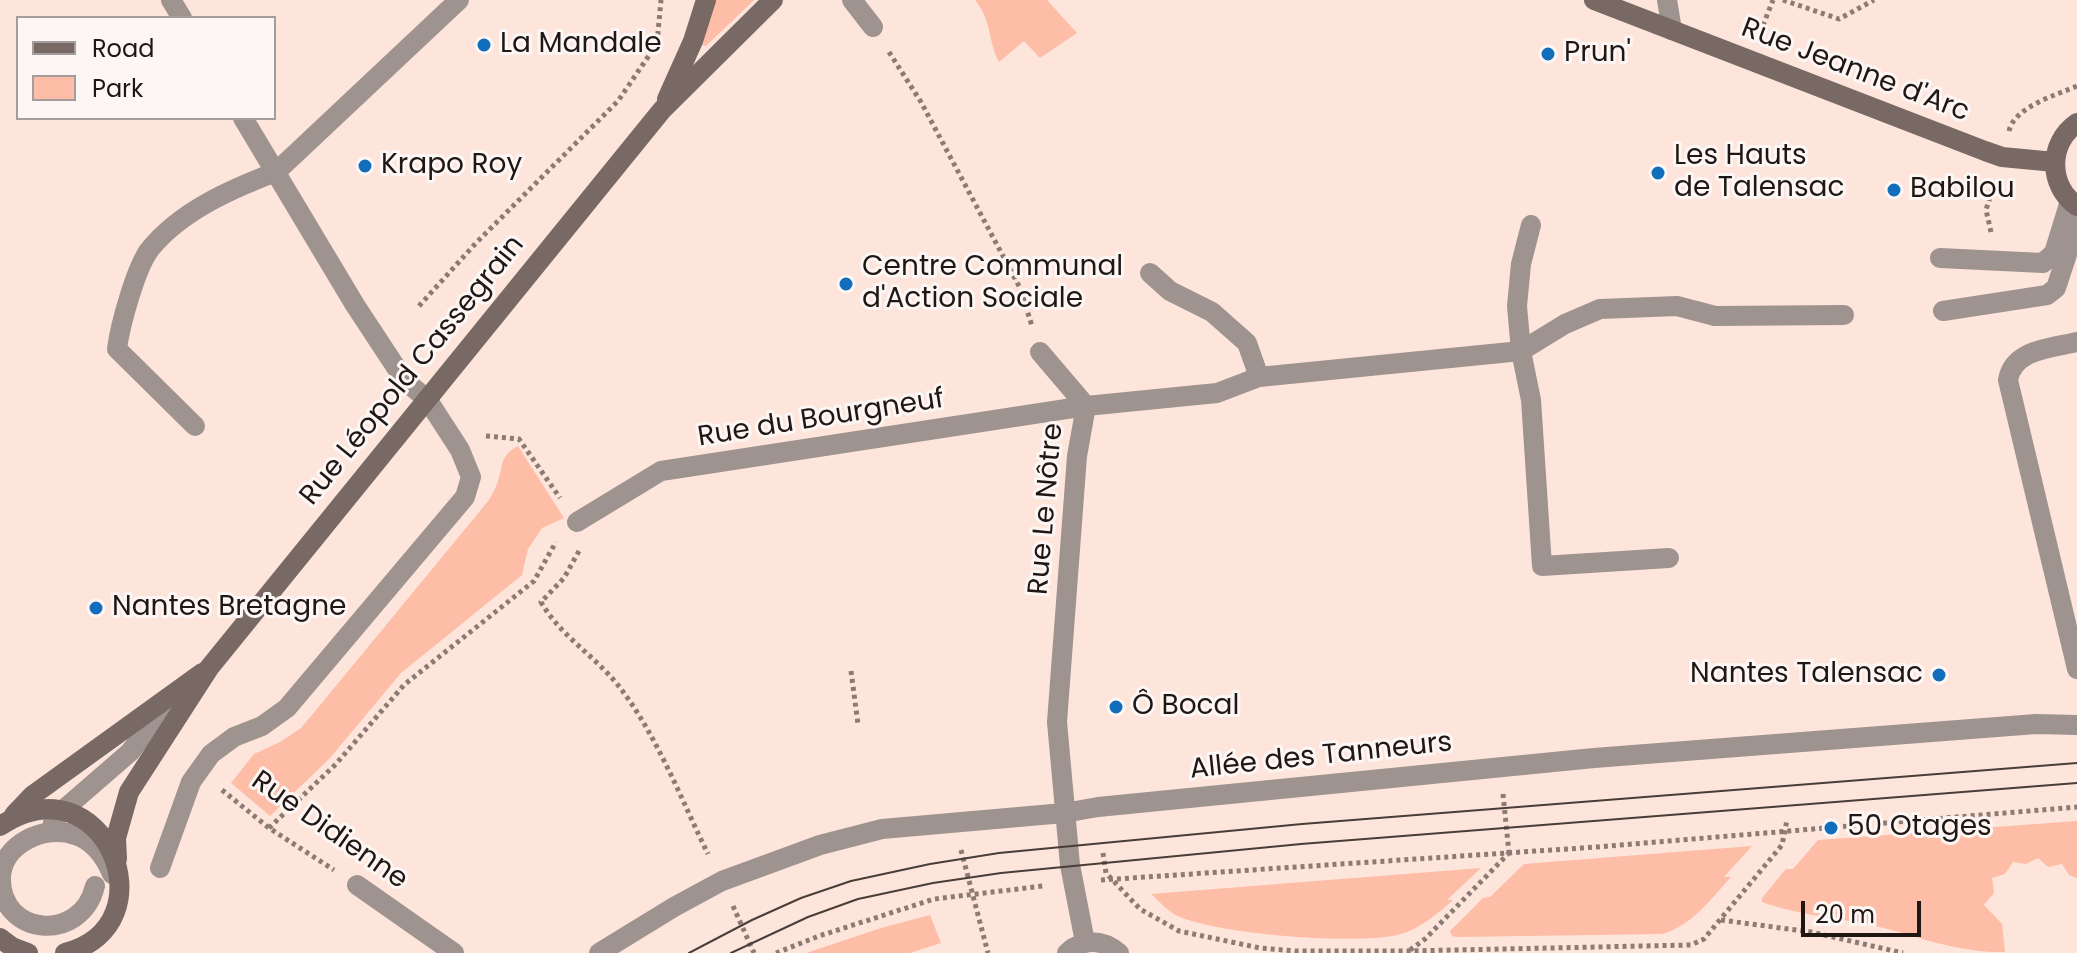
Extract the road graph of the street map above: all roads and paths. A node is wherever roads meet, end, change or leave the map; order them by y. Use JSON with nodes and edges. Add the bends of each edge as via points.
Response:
{"nodes":[{"id":1,"x":459,"y":0,"type":"edge"},
{"id":2,"x":661,"y":0,"type":"edge"},
{"id":3,"x":706,"y":0,"type":"edge"},
{"id":4,"x":773,"y":0,"type":"edge"},
{"id":5,"x":852,"y":0,"type":"edge"},
{"id":6,"x":1594,"y":0,"type":"edge"},
{"id":7,"x":1667,"y":0,"type":"edge"},
{"id":8,"x":1783,"y":0,"type":"edge"},
{"id":9,"x":1874,"y":0,"type":"edge"},
{"id":10,"x":873,"y":27,"type":"joint"},
{"id":11,"x":1672,"y":30,"type":"junction"},
{"id":12,"x":2077,"y":86,"type":"edge"},
{"id":13,"x":662,"y":110,"type":"junction"},
{"id":14,"x":244,"y":120,"type":"edge"},
{"id":15,"x":2077,"y":123,"type":"edge"},
{"id":16,"x":2009,"y":131,"type":"dead end"},
{"id":17,"x":2055,"y":162,"type":"junction"},
{"id":18,"x":276,"y":172,"type":"junction"},
{"id":19,"x":2074,"y":204,"type":"edge"},
{"id":20,"x":2077,"y":224,"type":"edge"},
{"id":21,"x":1531,"y":225,"type":"dead end"},
{"id":22,"x":1940,"y":258,"type":"dead end"},
{"id":23,"x":1150,"y":273,"type":"dead end"},
{"id":24,"x":419,"y":306,"type":"dead end"},
{"id":25,"x":1943,"y":311,"type":"dead end"},
{"id":26,"x":1844,"y":315,"type":"dead end"},
{"id":27,"x":2077,"y":342,"type":"edge"},
{"id":28,"x":1521,"y":351,"type":"junction"},
{"id":29,"x":1040,"y":352,"type":"joint"},
{"id":30,"x":1259,"y":377,"type":"junction"},
{"id":31,"x":427,"y":399,"type":"junction"},
{"id":32,"x":1086,"y":406,"type":"junction"},
{"id":33,"x":195,"y":426,"type":"dead end"},
{"id":34,"x":519,"y":439,"type":"dead end"},
{"id":35,"x":577,"y":522,"type":"junction"},
{"id":36,"x":1669,"y":558,"type":"dead end"},
{"id":37,"x":209,"y":668,"type":"junction"},
{"id":38,"x":2077,"y":669,"type":"edge"},
{"id":39,"x":851,"y":671,"type":"dead end"},
{"id":40,"x":179,"y":690,"type":"junction"},
{"id":41,"x":858,"y":724,"type":"dead end"},
{"id":42,"x":2077,"y":725,"type":"edge"},
{"id":43,"x":1500,"y":767,"type":"junction"},
{"id":44,"x":216,"y":785,"type":"dead end"},
{"id":45,"x":1098,"y":807,"type":"junction"},
{"id":46,"x":2077,"y":807,"type":"edge"},
{"id":47,"x":62,"y":811,"type":"junction"},
{"id":48,"x":1064,"y":813,"type":"junction"},
{"id":49,"x":1787,"y":820,"type":"dead end"},
{"id":50,"x":6,"y":822,"type":"edge"},
{"id":51,"x":954,"y":822,"type":"junction"},
{"id":52,"x":269,"y":828,"type":"junction"},
{"id":53,"x":1785,"y":832,"type":"junction"},
{"id":54,"x":36,"y":835,"type":"junction"},
{"id":55,"x":1509,"y":853,"type":"junction"},
{"id":56,"x":117,"y":859,"type":"junction"},
{"id":57,"x":160,"y":868,"type":"dead end"},
{"id":58,"x":1110,"y":879,"type":"junction"},
{"id":59,"x":722,"y":881,"type":"junction"},
{"id":60,"x":1073,"y":883,"type":"junction"},
{"id":61,"x":357,"y":885,"type":"joint"},
{"id":62,"x":95,"y":886,"type":"dead end"},
{"id":63,"x":970,"y":894,"type":"junction"},
{"id":64,"x":119,"y":897,"type":"junction"},
{"id":65,"x":1721,"y":920,"type":"junction"},
{"id":66,"x":0,"y":938,"type":"edge"},
{"id":67,"x":1085,"y":942,"type":"junction"},
{"id":68,"x":1408,"y":951,"type":"junction"},
{"id":69,"x":1326,"y":952,"type":"edge"},
{"id":70,"x":28,"y":953,"type":"edge"},
{"id":71,"x":65,"y":953,"type":"edge"},
{"id":72,"x":454,"y":953,"type":"edge"},
{"id":73,"x":599,"y":953,"type":"edge"},
{"id":74,"x":754,"y":953,"type":"edge"},
{"id":75,"x":776,"y":953,"type":"edge"},
{"id":76,"x":988,"y":953,"type":"edge"},
{"id":77,"x":1067,"y":953,"type":"edge"},
{"id":78,"x":1119,"y":953,"type":"edge"},
{"id":79,"x":1903,"y":953,"type":"edge"}],
"edges":[{"from":1,"to":18,"type":"street"},
{"from":2,"to":24,"type":"path","via":[[657,45],[618,101]]},
{"from":3,"to":13,"type":"main road","name":"Rue Léopold Cassegrain"},
{"from":4,"to":13,"type":"main road","name":"Rue Léopold Cassegrain"},
{"from":5,"to":10,"type":"street"},
{"from":6,"to":11,"type":"main road","name":"Rue Jeanne d'Arc"},
{"from":7,"to":11,"type":"street"},
{"from":8,"to":9,"type":"path","via":[[1839,19]]},
{"from":10,"to":29,"type":"path","via":[[921,102],[1020,288]]},
{"from":11,"to":17,"type":"main road","name":"Rue Jeanne d'Arc","via":[[1994,154]]},
{"from":12,"to":16,"type":"path","via":[[2029,108]]},
{"from":13,"to":31,"type":"main road","name":"Rue Léopold Cassegrain"},
{"from":14,"to":18,"type":"street"},
{"from":15,"to":17,"type":"main road","via":[[2063,137]]},
{"from":17,"to":19,"type":"main road","via":[[2056,176]]},
{"from":18,"to":31,"type":"street","via":[[405,381]]},
{"from":18,"to":33,"type":"street","via":[[239,186],[169,228],[148,252],[120,323],[117,349]]},
{"from":19,"to":22,"type":"street","via":[[2054,253],[2043,263]]},
{"from":20,"to":25,"type":"street","via":[[2056,288],[2047,295]]},
{"from":21,"to":28,"type":"street","via":[[1517,306]]},
{"from":23,"to":30,"type":"street","via":[[1170,291],[1212,312],[1247,343]]},
{"from":26,"to":28,"type":"street","via":[[1715,316],[1677,306],[1600,309]]},
{"from":27,"to":38,"type":"street","via":[[2025,355],[2008,380]]},
{"from":28,"to":30,"type":"street","name":"Rue du Bourgneuf"},
{"from":28,"to":36,"type":"street","via":[[1531,400],[1542,566]]},
{"from":29,"to":32,"type":"street","name":"Rue Le Nôtre"},
{"from":30,"to":32,"type":"street","name":"Rue du Bourgneuf","via":[[1217,393]]},
{"from":31,"to":37,"type":"main road","name":"Rue Léopold Cassegrain"},
{"from":31,"to":57,"type":"street","via":[[471,477],[465,497],[287,708],[211,754],[191,782]]},
{"from":32,"to":35,"type":"street","name":"Rue du Bourgneuf","via":[[661,471]]},
{"from":32,"to":48,"type":"street","name":"Rue Le Nôtre","via":[[1077,456],[1057,722]]},
{"from":34,"to":35,"type":"path"},
{"from":35,"to":52,"type":"path","via":[[554,543],[534,581],[404,685],[336,764]]},
{"from":35,"to":59,"type":"path","via":[[579,551],[541,602],[629,700]]},
{"from":37,"to":40,"type":"main road","name":"Rue Léopold Cassegrain"},
{"from":37,"to":56,"type":"main road","name":"Rue Léopold Cassegrain","via":[[129,792],[116,838]]},
{"from":39,"to":41,"type":"path"},
{"from":40,"to":47,"type":"street","name":"Rue Léopold Cassegrain","via":[[130,752]]},
{"from":40,"to":50,"type":"main road","name":"Rue Léopold Cassegrain","via":[[33,795]]},
{"from":42,"to":43,"type":"street","name":"Allée des Tanneurs"},
{"from":43,"to":45,"type":"street","name":"Allée des Tanneurs"},
{"from":43,"to":55,"type":"path"},
{"from":44,"to":52,"type":"path","name":"Rue Didienne"},
{"from":45,"to":48,"type":"street","name":"Allée des Tanneurs"},
{"from":45,"to":58,"type":"path"},
{"from":46,"to":53,"type":"path"},
{"from":47,"to":50,"type":"main road","via":[[28,811]]},
{"from":47,"to":54,"type":"street","name":"Rue Léopold Cassegrain"},
{"from":47,"to":56,"type":"main road","via":[[101,833]]},
{"from":48,"to":51,"type":"street","name":"Allée des Tanneurs"},
{"from":48,"to":60,"type":"street","name":"Rue Le Nôtre"},
{"from":49,"to":53,"type":"path"},
{"from":51,"to":59,"type":"street","name":"Allée des Tanneurs","via":[[867,833]]},
{"from":51,"to":63,"type":"path"},
{"from":52,"to":61,"type":"path","name":"Rue Didienne"},
{"from":53,"to":55,"type":"path"},
{"from":53,"to":65,"type":"path","via":[[1782,845]]},
{"from":54,"to":62,"type":"street","name":"Rue Léopold Cassegrain","via":[[11,853],[3,867],[2,887],[16,914],[34,924],[64,924],[88,905]]},
{"from":54,"to":64,"type":"street","via":[[75,835],[92,844],[106,859]]},
{"from":55,"to":58,"type":"path"},
{"from":55,"to":68,"type":"path"},
{"from":56,"to":64,"type":"main road","name":"Rue Léopold Cassegrain"},
{"from":58,"to":60,"type":"path"},
{"from":58,"to":69,"type":"path","via":[[1140,909],[1179,931],[1260,948]]},
{"from":59,"to":73,"type":"street","name":"Allée des Tanneurs"},
{"from":59,"to":74,"type":"path"},
{"from":60,"to":63,"type":"path"},
{"from":60,"to":67,"type":"street","name":"Rue Le Nôtre"},
{"from":61,"to":72,"type":"street","name":"Rue Didienne"},
{"from":63,"to":75,"type":"path","via":[[877,916]]},
{"from":63,"to":76,"type":"path"},
{"from":64,"to":71,"type":"main road","via":[[97,936]]},
{"from":65,"to":68,"type":"path","via":[[1691,945]]},
{"from":65,"to":79,"type":"path","via":[[1811,932]]},
{"from":66,"to":70,"type":"main road"},
{"from":67,"to":77,"type":"street"},
{"from":67,"to":78,"type":"street","via":[[1107,944]]},
{"from":68,"to":69,"type":"path"}]}
